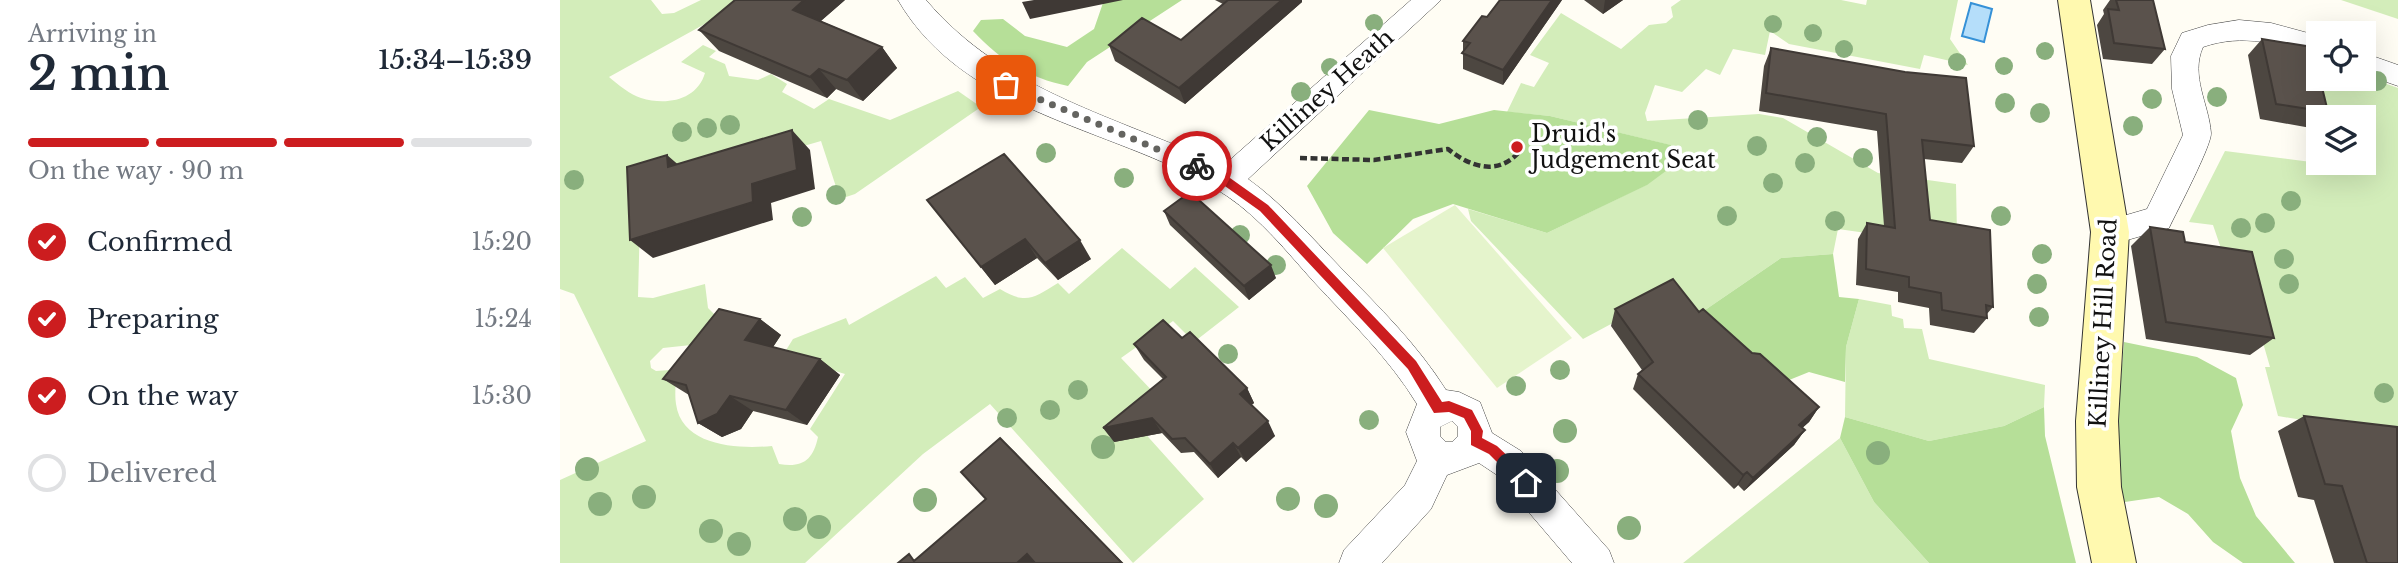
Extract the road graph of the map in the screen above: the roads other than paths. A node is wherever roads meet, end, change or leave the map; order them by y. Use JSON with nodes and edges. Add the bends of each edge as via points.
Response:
{"nodes":[{"id":1,"x":911,"y":0,"type":"edge"},
{"id":2,"x":1428,"y":0,"type":"edge"},
{"id":3,"x":2074,"y":0,"type":"edge"},
{"id":4,"x":2306,"y":42,"type":"edge"},
{"id":5,"x":2376,"y":68,"type":"edge"},
{"id":6,"x":2398,"y":76,"type":"edge"},
{"id":7,"x":1226,"y":181,"type":"junction"},
{"id":8,"x":2110,"y":232,"type":"junction"},
{"id":9,"x":1439,"y":409,"type":"junction"},
{"id":10,"x":1475,"y":441,"type":"junction"},
{"id":11,"x":1438,"y":456,"type":"junction"},
{"id":12,"x":1357,"y":563,"type":"edge"},
{"id":13,"x":1596,"y":563,"type":"edge"},
{"id":14,"x":2114,"y":563,"type":"edge"}],
"edges":[{"from":1,"to":7,"type":"street","via":[[926,22],[964,58],[1006,85]]},
{"from":2,"to":7,"type":"street","name":"Killiney Heath"},
{"from":3,"to":8,"type":"main road","name":"Killiney Hill Road"},
{"from":4,"to":8,"type":"street","via":[[2262,29],[2214,31],[2192,40],[2185,56],[2186,89],[2197,135],[2183,169],[2158,219]]},
{"from":5,"to":6,"type":"street"},
{"from":7,"to":9,"type":"street","via":[[1264,208],[1412,365]]},
{"from":8,"to":14,"type":"main road","name":"Killiney Hill Road","via":[[2097,421],[2099,488]]},
{"from":9,"to":10,"type":"street","via":[[1449,407],[1468,414],[1477,431]]},
{"from":9,"to":11,"type":"street","via":[[1430,414],[1422,432],[1429,450]]},
{"from":10,"to":11,"type":"street","via":[[1456,457]]},
{"from":10,"to":13,"type":"street","via":[[1508,463]]},
{"from":11,"to":12,"type":"street","via":[[1418,497]]}]}
